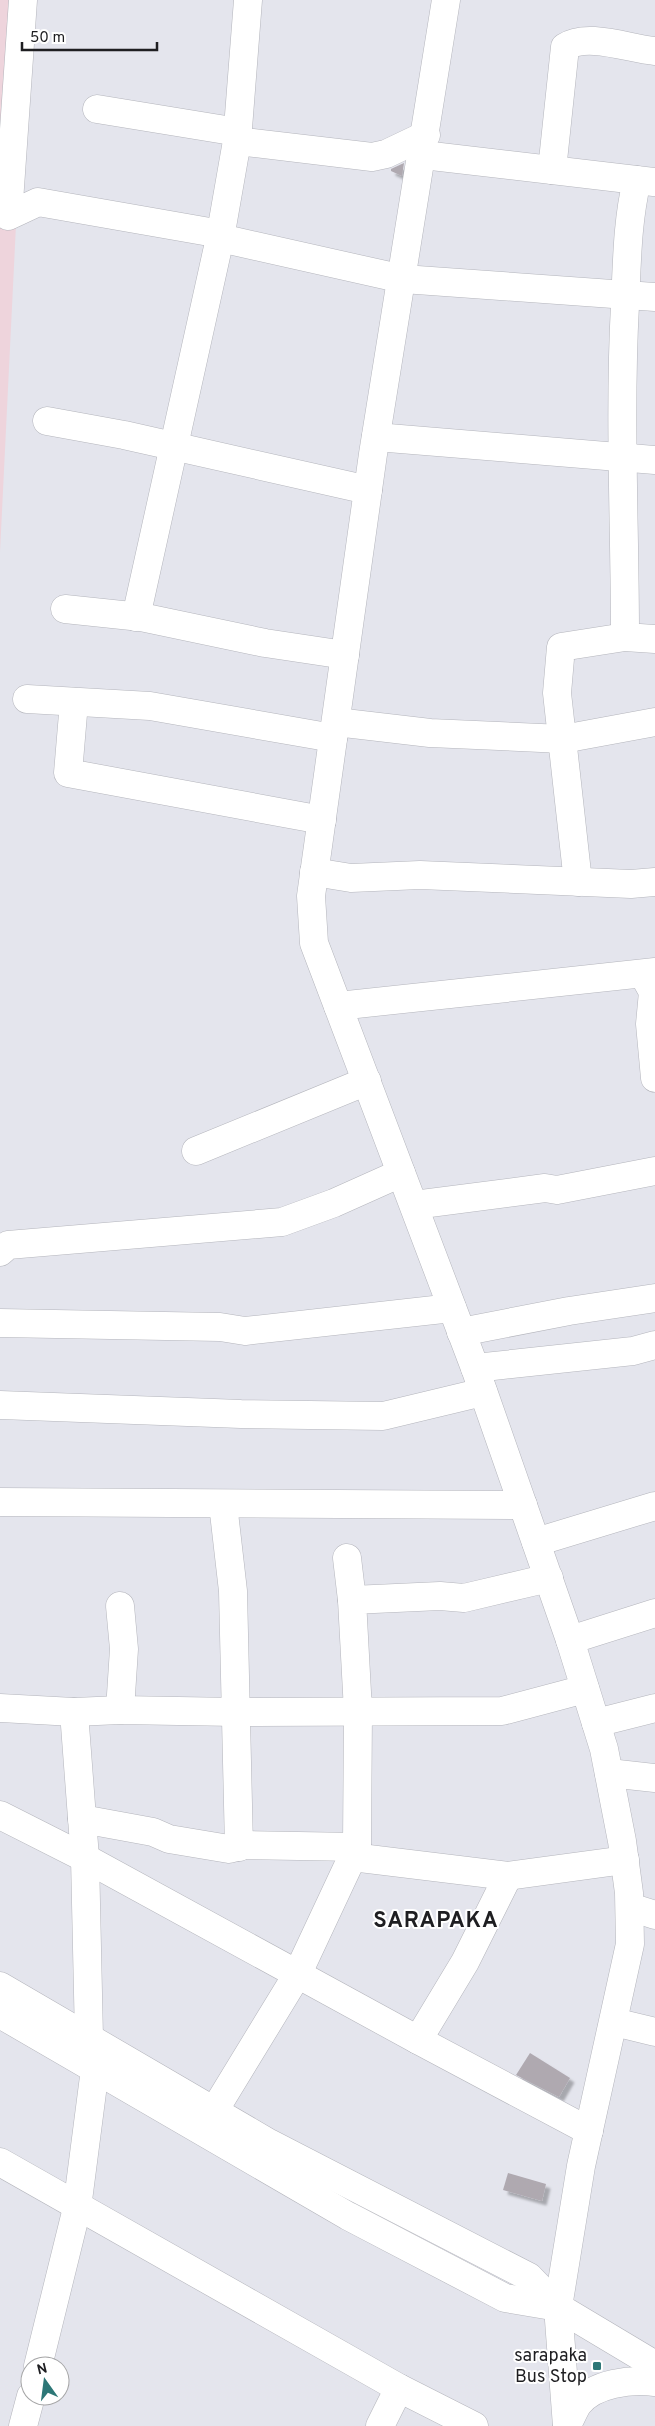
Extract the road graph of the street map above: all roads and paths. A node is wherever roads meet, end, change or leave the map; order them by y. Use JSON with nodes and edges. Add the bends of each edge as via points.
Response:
{"nodes":[{"id":1,"x":23,"y":0,"type":"edge"},
{"id":2,"x":248,"y":0,"type":"edge"},
{"id":3,"x":446,"y":0,"type":"edge"},
{"id":4,"x":655,"y":51,"type":"edge"},
{"id":5,"x":97,"y":109,"type":"dead end"},
{"id":6,"x":238,"y":137,"type":"junction"},
{"id":7,"x":424,"y":145,"type":"junction"},
{"id":8,"x":552,"y":170,"type":"junction"},
{"id":9,"x":646,"y":182,"type":"edge"},
{"id":10,"x":221,"y":236,"type":"junction"},
{"id":11,"x":403,"y":278,"type":"junction"},
{"id":12,"x":626,"y":295,"type":"junction"},
{"id":13,"x":655,"y":297,"type":"edge"},
{"id":14,"x":47,"y":421,"type":"dead end"},
{"id":15,"x":376,"y":437,"type":"junction"},
{"id":16,"x":175,"y":446,"type":"junction"},
{"id":17,"x":624,"y":457,"type":"junction"},
{"id":18,"x":655,"y":460,"type":"edge"},
{"id":19,"x":368,"y":490,"type":"junction"},
{"id":20,"x":65,"y":609,"type":"dead end"},
{"id":21,"x":136,"y":616,"type":"junction"},
{"id":22,"x":625,"y":637,"type":"junction"},
{"id":23,"x":655,"y":639,"type":"edge"},
{"id":24,"x":345,"y":655,"type":"junction"},
{"id":25,"x":27,"y":699,"type":"dead end"},
{"id":26,"x":74,"y":702,"type":"junction"},
{"id":27,"x":655,"y":722,"type":"edge"},
{"id":28,"x":334,"y":730,"type":"junction"},
{"id":29,"x":563,"y":739,"type":"junction"},
{"id":30,"x":322,"y":820,"type":"junction"},
{"id":31,"x":314,"y":872,"type":"junction"},
{"id":32,"x":578,"y":882,"type":"junction"},
{"id":33,"x":655,"y":882,"type":"edge"},
{"id":34,"x":649,"y":973,"type":"edge"},
{"id":35,"x":338,"y":1006,"type":"junction"},
{"id":36,"x":655,"y":1078,"type":"edge"},
{"id":37,"x":367,"y":1081,"type":"junction"},
{"id":38,"x":196,"y":1151,"type":"dead end"},
{"id":39,"x":655,"y":1171,"type":"edge"},
{"id":40,"x":401,"y":1173,"type":"junction"},
{"id":41,"x":414,"y":1206,"type":"junction"},
{"id":42,"x":0,"y":1252,"type":"edge"},
{"id":43,"x":655,"y":1298,"type":"edge"},
{"id":44,"x":457,"y":1320,"type":"junction"},
{"id":45,"x":0,"y":1323,"type":"edge"},
{"id":46,"x":655,"y":1345,"type":"edge"},
{"id":47,"x":479,"y":1380,"type":"junction"},
{"id":48,"x":0,"y":1405,"type":"edge"},
{"id":49,"x":0,"y":1502,"type":"edge"},
{"id":50,"x":223,"y":1504,"type":"junction"},
{"id":51,"x":523,"y":1505,"type":"junction"},
{"id":52,"x":655,"y":1506,"type":"edge"},
{"id":53,"x":536,"y":1542,"type":"junction"},
{"id":54,"x":347,"y":1558,"type":"dead end"},
{"id":55,"x":548,"y":1578,"type":"junction"},
{"id":56,"x":352,"y":1600,"type":"junction"},
{"id":57,"x":120,"y":1606,"type":"dead end"},
{"id":58,"x":655,"y":1613,"type":"edge"},
{"id":59,"x":570,"y":1640,"type":"junction"},
{"id":60,"x":585,"y":1688,"type":"junction"},
{"id":61,"x":0,"y":1708,"type":"edge"},
{"id":62,"x":655,"y":1708,"type":"edge"},
{"id":63,"x":120,"y":1710,"type":"junction"},
{"id":64,"x":358,"y":1711,"type":"junction"},
{"id":65,"x":74,"y":1712,"type":"junction"},
{"id":66,"x":236,"y":1712,"type":"junction"},
{"id":67,"x":596,"y":1723,"type":"junction"},
{"id":68,"x":609,"y":1772,"type":"junction"},
{"id":69,"x":655,"y":1778,"type":"edge"},
{"id":70,"x":0,"y":1815,"type":"edge"},
{"id":71,"x":82,"y":1819,"type":"junction"},
{"id":72,"x":239,"y":1847,"type":"junction"},
{"id":73,"x":355,"y":1852,"type":"junction"},
{"id":74,"x":85,"y":1858,"type":"junction"},
{"id":75,"x":625,"y":1860,"type":"junction"},
{"id":76,"x":508,"y":1876,"type":"junction"},
{"id":77,"x":630,"y":1907,"type":"junction"},
{"id":78,"x":655,"y":1914,"type":"edge"},
{"id":79,"x":297,"y":1975,"type":"junction"},
{"id":80,"x":0,"y":1986,"type":"edge"},
{"id":81,"x":0,"y":2014,"type":"edge"},
{"id":82,"x":614,"y":2022,"type":"junction"},
{"id":83,"x":655,"y":2032,"type":"edge"},
{"id":84,"x":89,"y":2038,"type":"junction"},
{"id":85,"x":418,"y":2040,"type":"junction"},
{"id":86,"x":95,"y":2069,"type":"junction"},
{"id":87,"x":214,"y":2111,"type":"junction"},
{"id":88,"x":589,"y":2130,"type":"junction"},
{"id":89,"x":0,"y":2162,"type":"edge"},
{"id":90,"x":77,"y":2208,"type":"junction"},
{"id":91,"x":558,"y":2307,"type":"junction"},
{"id":92,"x":40,"y":2356,"type":"edge"},
{"id":93,"x":655,"y":2365,"type":"edge"},
{"id":94,"x":655,"y":2382,"type":"edge"},
{"id":95,"x":398,"y":2388,"type":"junction"},
{"id":96,"x":28,"y":2406,"type":"edge"},
{"id":97,"x":23,"y":2426,"type":"edge"},
{"id":98,"x":380,"y":2426,"type":"edge"},
{"id":99,"x":474,"y":2426,"type":"edge"},
{"id":100,"x":567,"y":2426,"type":"edge"}],
"edges":[{"from":1,"to":10,"type":"main road","via":[[8,216],[38,202]]},
{"from":2,"to":6,"type":"main road"},
{"from":3,"to":7,"type":"main road"},
{"from":4,"to":8,"type":"main road","via":[[610,42],[572,42],[565,47]]},
{"from":5,"to":6,"type":"main road"},
{"from":6,"to":7,"type":"main road","via":[[372,157]]},
{"from":6,"to":10,"type":"main road"},
{"from":7,"to":8,"type":"main road"},
{"from":7,"to":11,"type":"main road"},
{"from":8,"to":9,"type":"main road"},
{"from":9,"to":12,"type":"main road","via":[[630,210]]},
{"from":10,"to":11,"type":"main road"},
{"from":10,"to":16,"type":"main road"},
{"from":11,"to":12,"type":"main road"},
{"from":11,"to":15,"type":"main road"},
{"from":12,"to":13,"type":"main road"},
{"from":12,"to":17,"type":"main road","via":[[621,380]]},
{"from":14,"to":16,"type":"main road"},
{"from":15,"to":17,"type":"main road"},
{"from":15,"to":19,"type":"main road"},
{"from":16,"to":19,"type":"main road"},
{"from":16,"to":21,"type":"main road"},
{"from":17,"to":18,"type":"main road"},
{"from":17,"to":22,"type":"main road"},
{"from":19,"to":24,"type":"main road"},
{"from":20,"to":21,"type":"main road"},
{"from":21,"to":24,"type":"main road","via":[[265,643]]},
{"from":22,"to":23,"type":"main road"},
{"from":22,"to":29,"type":"main road","via":[[561,647],[557,693]]},
{"from":24,"to":28,"type":"main road"},
{"from":25,"to":26,"type":"main road"},
{"from":26,"to":28,"type":"main road","via":[[150,706]]},
{"from":26,"to":30,"type":"main road","via":[[68,773]]},
{"from":27,"to":29,"type":"main road"},
{"from":28,"to":29,"type":"main road"},
{"from":28,"to":30,"type":"main road"},
{"from":29,"to":32,"type":"main road"},
{"from":30,"to":31,"type":"main road"},
{"from":31,"to":32,"type":"main road","via":[[351,878],[420,874]]},
{"from":31,"to":35,"type":"main road","via":[[311,896],[314,943]]},
{"from":32,"to":33,"type":"main road"},
{"from":34,"to":35,"type":"main road"},
{"from":34,"to":36,"type":"main road","via":[[653,992],[650,1024]]},
{"from":35,"to":37,"type":"main road"},
{"from":37,"to":38,"type":"main road"},
{"from":37,"to":40,"type":"main road"},
{"from":39,"to":41,"type":"main road","via":[[557,1190],[546,1188]]},
{"from":40,"to":41,"type":"main road"},
{"from":40,"to":42,"type":"main road","via":[[282,1222],[8,1245]]},
{"from":41,"to":44,"type":"main road"},
{"from":43,"to":44,"type":"main road","via":[[569,1311]]},
{"from":44,"to":45,"type":"main road","via":[[245,1331],[220,1327]]},
{"from":44,"to":47,"type":"main road"},
{"from":46,"to":47,"type":"main road"},
{"from":47,"to":48,"type":"main road","via":[[383,1416]]},
{"from":47,"to":51,"type":"main road"},
{"from":49,"to":50,"type":"main road"},
{"from":50,"to":51,"type":"main road"},
{"from":50,"to":66,"type":"main road","via":[[233,1591]]},
{"from":51,"to":53,"type":"main road"},
{"from":52,"to":53,"type":"main road"},
{"from":53,"to":55,"type":"main road"},
{"from":54,"to":56,"type":"main road"},
{"from":55,"to":56,"type":"main road","via":[[464,1598]]},
{"from":55,"to":59,"type":"main road"},
{"from":56,"to":64,"type":"main road"},
{"from":57,"to":63,"type":"main road","via":[[124,1649]]},
{"from":58,"to":59,"type":"main road"},
{"from":59,"to":60,"type":"main road"},
{"from":60,"to":64,"type":"main road","via":[[502,1711]]},
{"from":60,"to":67,"type":"main road"},
{"from":61,"to":65,"type":"main road"},
{"from":62,"to":67,"type":"main road"},
{"from":63,"to":65,"type":"main road"},
{"from":63,"to":66,"type":"main road"},
{"from":64,"to":66,"type":"main road"},
{"from":64,"to":73,"type":"main road"},
{"from":65,"to":71,"type":"main road"},
{"from":66,"to":72,"type":"main road"},
{"from":67,"to":68,"type":"main road"},
{"from":68,"to":69,"type":"main road"},
{"from":68,"to":75,"type":"main road"},
{"from":70,"to":74,"type":"main road"},
{"from":71,"to":72,"type":"main road","via":[[153,1832],[169,1839],[229,1849]]},
{"from":71,"to":74,"type":"main road"},
{"from":72,"to":73,"type":"main road"},
{"from":73,"to":76,"type":"main road"},
{"from":73,"to":79,"type":"main road"},
{"from":74,"to":79,"type":"main road"},
{"from":74,"to":84,"type":"main road"},
{"from":75,"to":76,"type":"main road"},
{"from":75,"to":77,"type":"main road"},
{"from":76,"to":85,"type":"main road","via":[[465,1962]]},
{"from":77,"to":78,"type":"main road"},
{"from":77,"to":82,"type":"main road","via":[[630,1944]]},
{"from":79,"to":85,"type":"main road"},
{"from":79,"to":87,"type":"main road"},
{"from":80,"to":84,"type":"main road"},
{"from":81,"to":86,"type":"main road"},
{"from":82,"to":83,"type":"main road"},
{"from":82,"to":88,"type":"main road"},
{"from":84,"to":87,"type":"main road"},
{"from":85,"to":88,"type":"main road"},
{"from":86,"to":90,"type":"main road"},
{"from":86,"to":91,"type":"main road","via":[[348,2216],[505,2298]]},
{"from":87,"to":91,"type":"main road","via":[[269,2143],[529,2276]]},
{"from":88,"to":91,"type":"main road"},
{"from":89,"to":90,"type":"main road"},
{"from":90,"to":92,"type":"main road"},
{"from":90,"to":95,"type":"main road"},
{"from":91,"to":93,"type":"main road"},
{"from":91,"to":100,"type":"main road"},
{"from":94,"to":100,"type":"main road","via":[[622,2382],[595,2391],[579,2403]]},
{"from":95,"to":98,"type":"main road"},
{"from":95,"to":99,"type":"main road"},
{"from":96,"to":97,"type":"main road"}]}
